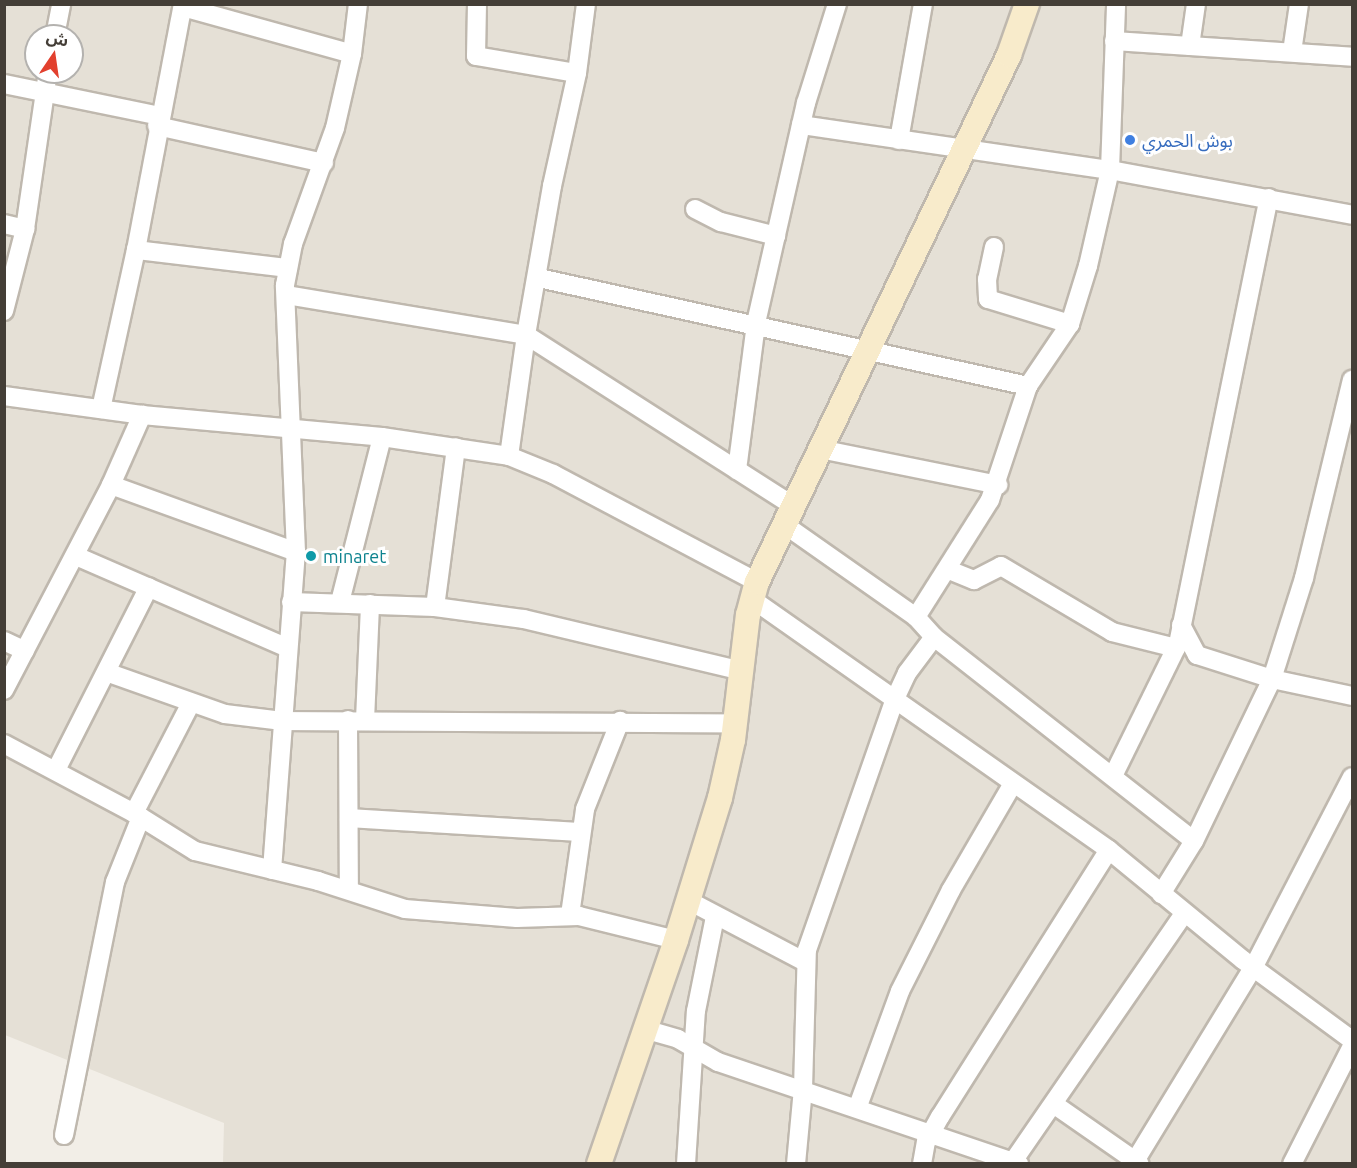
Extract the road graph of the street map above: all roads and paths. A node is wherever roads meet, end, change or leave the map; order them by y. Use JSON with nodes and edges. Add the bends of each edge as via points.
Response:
{"nodes":[{"id":1,"x":61,"y":4,"type":"edge"},
{"id":2,"x":358,"y":4,"type":"edge"},
{"id":3,"x":477,"y":4,"type":"edge"},
{"id":4,"x":586,"y":4,"type":"edge"},
{"id":5,"x":837,"y":4,"type":"edge"},
{"id":6,"x":923,"y":4,"type":"edge"},
{"id":7,"x":1027,"y":4,"type":"edge"},
{"id":8,"x":1116,"y":4,"type":"edge"},
{"id":9,"x":1196,"y":4,"type":"edge"},
{"id":10,"x":1299,"y":4,"type":"edge"},
{"id":11,"x":183,"y":6,"type":"edge"},
{"id":12,"x":57,"y":24,"type":"edge"},
{"id":13,"x":1114,"y":41,"type":"junction"},
{"id":14,"x":1190,"y":46,"type":"junction"},
{"id":15,"x":1292,"y":52,"type":"junction"},
{"id":16,"x":352,"y":54,"type":"junction"},
{"id":17,"x":1353,"y":57,"type":"edge"},
{"id":18,"x":577,"y":73,"type":"junction"},
{"id":19,"x":4,"y":84,"type":"edge"},
{"id":20,"x":46,"y":84,"type":"edge"},
{"id":21,"x":44,"y":93,"type":"junction"},
{"id":22,"x":159,"y":121,"type":"junction"},
{"id":23,"x":801,"y":126,"type":"junction"},
{"id":24,"x":899,"y":140,"type":"junction"},
{"id":25,"x":964,"y":149,"type":"junction"},
{"id":26,"x":324,"y":163,"type":"junction"},
{"id":27,"x":1110,"y":170,"type":"junction"},
{"id":28,"x":1269,"y":198,"type":"junction"},
{"id":29,"x":695,"y":209,"type":"dead end"},
{"id":30,"x":1353,"y":215,"type":"edge"},
{"id":31,"x":4,"y":224,"type":"edge"},
{"id":32,"x":25,"y":229,"type":"junction"},
{"id":33,"x":776,"y":237,"type":"junction"},
{"id":34,"x":994,"y":247,"type":"dead end"},
{"id":35,"x":136,"y":250,"type":"junction"},
{"id":36,"x":288,"y":268,"type":"junction"},
{"id":37,"x":539,"y":278,"type":"junction"},
{"id":38,"x":287,"y":295,"type":"junction"},
{"id":39,"x":4,"y":311,"type":"edge"},
{"id":40,"x":756,"y":323,"type":"junction"},
{"id":41,"x":1070,"y":324,"type":"junction"},
{"id":42,"x":526,"y":334,"type":"junction"},
{"id":43,"x":866,"y":350,"type":"junction"},
{"id":44,"x":1353,"y":380,"type":"edge"},
{"id":45,"x":1028,"y":386,"type":"junction"},
{"id":46,"x":4,"y":396,"type":"edge"},
{"id":47,"x":101,"y":409,"type":"junction"},
{"id":48,"x":142,"y":415,"type":"junction"},
{"id":49,"x":291,"y":430,"type":"junction"},
{"id":50,"x":381,"y":437,"type":"junction"},
{"id":51,"x":456,"y":447,"type":"junction"},
{"id":52,"x":820,"y":449,"type":"junction"},
{"id":53,"x":509,"y":456,"type":"junction"},
{"id":54,"x":737,"y":470,"type":"junction"},
{"id":55,"x":111,"y":485,"type":"junction"},
{"id":56,"x":998,"y":485,"type":"junction"},
{"id":57,"x":789,"y":515,"type":"junction"},
{"id":58,"x":296,"y":552,"type":"junction"},
{"id":59,"x":76,"y":556,"type":"junction"},
{"id":60,"x":949,"y":570,"type":"junction"},
{"id":61,"x":149,"y":587,"type":"junction"},
{"id":62,"x":755,"y":590,"type":"junction"},
{"id":63,"x":291,"y":602,"type":"junction"},
{"id":64,"x":340,"y":602,"type":"junction"},
{"id":65,"x":370,"y":604,"type":"junction"},
{"id":66,"x":435,"y":607,"type":"junction"},
{"id":67,"x":916,"y":617,"type":"junction"},
{"id":68,"x":1181,"y":625,"type":"junction"},
{"id":69,"x":934,"y":637,"type":"junction"},
{"id":70,"x":4,"y":641,"type":"edge"},
{"id":71,"x":288,"y":648,"type":"junction"},
{"id":72,"x":1176,"y":648,"type":"junction"},
{"id":73,"x":25,"y":651,"type":"junction"},
{"id":74,"x":742,"y":671,"type":"junction"},
{"id":75,"x":109,"y":673,"type":"junction"},
{"id":76,"x":1272,"y":679,"type":"junction"},
{"id":77,"x":4,"y":690,"type":"edge"},
{"id":78,"x":1353,"y":696,"type":"edge"},
{"id":79,"x":894,"y":701,"type":"junction"},
{"id":80,"x":191,"y":703,"type":"junction"},
{"id":81,"x":357,"y":720,"type":"junction"},
{"id":82,"x":283,"y":721,"type":"junction"},
{"id":83,"x":620,"y":721,"type":"junction"},
{"id":84,"x":735,"y":723,"type":"junction"},
{"id":85,"x":4,"y":744,"type":"edge"},
{"id":86,"x":56,"y":770,"type":"junction"},
{"id":87,"x":1113,"y":776,"type":"junction"},
{"id":88,"x":1353,"y":777,"type":"edge"},
{"id":89,"x":1012,"y":785,"type":"junction"},
{"id":90,"x":138,"y":815,"type":"junction"},
{"id":91,"x":349,"y":818,"type":"junction"},
{"id":92,"x":579,"y":832,"type":"junction"},
{"id":93,"x":1194,"y":841,"type":"junction"},
{"id":94,"x":1109,"y":850,"type":"junction"},
{"id":95,"x":272,"y":870,"type":"junction"},
{"id":96,"x":349,"y":890,"type":"junction"},
{"id":97,"x":1161,"y":894,"type":"junction"},
{"id":98,"x":689,"y":901,"type":"junction"},
{"id":99,"x":1184,"y":914,"type":"junction"},
{"id":100,"x":570,"y":915,"type":"junction"},
{"id":101,"x":715,"y":917,"type":"junction"},
{"id":102,"x":676,"y":940,"type":"junction"},
{"id":103,"x":805,"y":962,"type":"junction"},
{"id":104,"x":1253,"y":968,"type":"junction"},
{"id":105,"x":644,"y":1029,"type":"junction"},
{"id":106,"x":1353,"y":1040,"type":"edge"},
{"id":107,"x":1353,"y":1046,"type":"edge"},
{"id":108,"x":693,"y":1050,"type":"junction"},
{"id":109,"x":803,"y":1089,"type":"junction"},
{"id":110,"x":1055,"y":1105,"type":"junction"},
{"id":111,"x":858,"y":1106,"type":"junction"},
{"id":112,"x":932,"y":1131,"type":"junction"},
{"id":113,"x":64,"y":1135,"type":"dead end"},
{"id":114,"x":1016,"y":1162,"type":"edge"},
{"id":115,"x":1137,"y":1162,"type":"edge"},
{"id":116,"x":599,"y":1164,"type":"edge"},
{"id":117,"x":686,"y":1164,"type":"edge"},
{"id":118,"x":796,"y":1164,"type":"edge"},
{"id":119,"x":921,"y":1164,"type":"edge"},
{"id":120,"x":1293,"y":1164,"type":"edge"}],
"edges":[{"from":1,"to":12,"type":"street"},
{"from":2,"to":16,"type":"street"},
{"from":3,"to":18,"type":"street","via":[[476,56]]},
{"from":4,"to":18,"type":"street"},
{"from":5,"to":23,"type":"street"},
{"from":6,"to":24,"type":"street"},
{"from":7,"to":25,"type":"street","via":[[1009,55]]},
{"from":8,"to":13,"type":"street"},
{"from":9,"to":14,"type":"street"},
{"from":10,"to":15,"type":"street"},
{"from":11,"to":16,"type":"street"},
{"from":11,"to":22,"type":"street"},
{"from":13,"to":14,"type":"street"},
{"from":13,"to":27,"type":"street"},
{"from":14,"to":15,"type":"street"},
{"from":15,"to":17,"type":"street"},
{"from":16,"to":26,"type":"street"},
{"from":18,"to":37,"type":"street","via":[[552,186]]},
{"from":19,"to":21,"type":"street"},
{"from":20,"to":21,"type":"street"},
{"from":21,"to":22,"type":"street"},
{"from":21,"to":32,"type":"street"},
{"from":22,"to":26,"type":"street"},
{"from":22,"to":35,"type":"street"},
{"from":23,"to":24,"type":"street"},
{"from":23,"to":33,"type":"street"},
{"from":24,"to":25,"type":"street"},
{"from":25,"to":27,"type":"street"},
{"from":25,"to":43,"type":"street"},
{"from":26,"to":36,"type":"street","via":[[293,244]]},
{"from":27,"to":28,"type":"street"},
{"from":27,"to":41,"type":"street"},
{"from":28,"to":30,"type":"street"},
{"from":28,"to":68,"type":"street"},
{"from":29,"to":33,"type":"street","via":[[721,222]]},
{"from":31,"to":32,"type":"street"},
{"from":32,"to":39,"type":"street"},
{"from":33,"to":40,"type":"street"},
{"from":34,"to":41,"type":"street","via":[[987,279],[988,299]]},
{"from":35,"to":36,"type":"street"},
{"from":35,"to":47,"type":"street"},
{"from":36,"to":38,"type":"street"},
{"from":37,"to":40,"type":"street"},
{"from":37,"to":42,"type":"street"},
{"from":38,"to":42,"type":"street"},
{"from":38,"to":49,"type":"street"},
{"from":40,"to":43,"type":"street"},
{"from":40,"to":54,"type":"street"},
{"from":41,"to":45,"type":"street"},
{"from":42,"to":53,"type":"street"},
{"from":42,"to":54,"type":"street"},
{"from":43,"to":45,"type":"street"},
{"from":43,"to":52,"type":"street"},
{"from":44,"to":76,"type":"street","via":[[1304,578]]},
{"from":45,"to":56,"type":"street"},
{"from":46,"to":47,"type":"street"},
{"from":47,"to":48,"type":"street"},
{"from":48,"to":49,"type":"street"},
{"from":48,"to":55,"type":"street"},
{"from":49,"to":50,"type":"street"},
{"from":49,"to":58,"type":"street"},
{"from":50,"to":51,"type":"street"},
{"from":50,"to":64,"type":"street"},
{"from":51,"to":53,"type":"street"},
{"from":51,"to":66,"type":"street"},
{"from":52,"to":56,"type":"street"},
{"from":52,"to":57,"type":"street"},
{"from":53,"to":62,"type":"street","via":[[554,474]]},
{"from":54,"to":57,"type":"street"},
{"from":55,"to":58,"type":"street"},
{"from":55,"to":59,"type":"street"},
{"from":56,"to":60,"type":"street"},
{"from":57,"to":62,"type":"street"},
{"from":57,"to":67,"type":"street"},
{"from":58,"to":63,"type":"street"},
{"from":59,"to":61,"type":"street"},
{"from":59,"to":73,"type":"street"},
{"from":60,"to":67,"type":"street"},
{"from":60,"to":72,"type":"street","via":[[974,580],[1001,566],[1112,632]]},
{"from":61,"to":71,"type":"street"},
{"from":61,"to":75,"type":"street"},
{"from":62,"to":74,"type":"street"},
{"from":62,"to":79,"type":"street"},
{"from":63,"to":64,"type":"street"},
{"from":63,"to":71,"type":"street"},
{"from":64,"to":65,"type":"street"},
{"from":65,"to":66,"type":"street"},
{"from":65,"to":81,"type":"street"},
{"from":66,"to":74,"type":"street","via":[[561,626]]},
{"from":67,"to":69,"type":"street"},
{"from":68,"to":72,"type":"street"},
{"from":68,"to":76,"type":"street","via":[[1197,655]]},
{"from":69,"to":79,"type":"street","via":[[907,674]]},
{"from":69,"to":87,"type":"street"},
{"from":70,"to":73,"type":"street"},
{"from":71,"to":82,"type":"street"},
{"from":72,"to":87,"type":"street"},
{"from":73,"to":77,"type":"street"},
{"from":74,"to":84,"type":"street"},
{"from":75,"to":80,"type":"street"},
{"from":75,"to":86,"type":"street"},
{"from":76,"to":78,"type":"street"},
{"from":76,"to":93,"type":"street"},
{"from":79,"to":89,"type":"street"},
{"from":79,"to":103,"type":"street"},
{"from":80,"to":82,"type":"street","via":[[225,714]]},
{"from":80,"to":90,"type":"street"},
{"from":81,"to":82,"type":"street"},
{"from":81,"to":83,"type":"street"},
{"from":81,"to":91,"type":"street"},
{"from":82,"to":95,"type":"street"},
{"from":83,"to":84,"type":"street"},
{"from":83,"to":92,"type":"street","via":[[590,792]]},
{"from":84,"to":98,"type":"street","via":[[720,798]]},
{"from":85,"to":86,"type":"street"},
{"from":86,"to":90,"type":"street"},
{"from":87,"to":93,"type":"street"},
{"from":88,"to":104,"type":"street"},
{"from":89,"to":94,"type":"street"},
{"from":89,"to":111,"type":"street","via":[[951,890],[900,991]]},
{"from":90,"to":95,"type":"street","via":[[195,851]]},
{"from":90,"to":113,"type":"street","via":[[115,882]]},
{"from":91,"to":92,"type":"street"},
{"from":91,"to":96,"type":"street"},
{"from":92,"to":100,"type":"street"},
{"from":93,"to":97,"type":"street"},
{"from":94,"to":97,"type":"street"},
{"from":94,"to":112,"type":"street"},
{"from":95,"to":96,"type":"street"},
{"from":96,"to":100,"type":"street","via":[[405,909],[441,914],[529,919]]},
{"from":97,"to":99,"type":"street"},
{"from":98,"to":101,"type":"street"},
{"from":98,"to":102,"type":"street"},
{"from":99,"to":104,"type":"street"},
{"from":99,"to":110,"type":"street"},
{"from":100,"to":102,"type":"street"},
{"from":101,"to":103,"type":"street"},
{"from":101,"to":108,"type":"street","via":[[696,1011]]},
{"from":102,"to":105,"type":"street"},
{"from":103,"to":109,"type":"street"},
{"from":104,"to":106,"type":"street"},
{"from":104,"to":115,"type":"street"},
{"from":105,"to":108,"type":"street","via":[[678,1039]]},
{"from":105,"to":116,"type":"street"},
{"from":107,"to":120,"type":"street"},
{"from":108,"to":109,"type":"street"},
{"from":108,"to":117,"type":"street"},
{"from":109,"to":111,"type":"street"},
{"from":109,"to":118,"type":"street"},
{"from":110,"to":114,"type":"street"},
{"from":110,"to":115,"type":"street"},
{"from":111,"to":112,"type":"street"},
{"from":112,"to":114,"type":"street"},
{"from":112,"to":119,"type":"street"}]}
